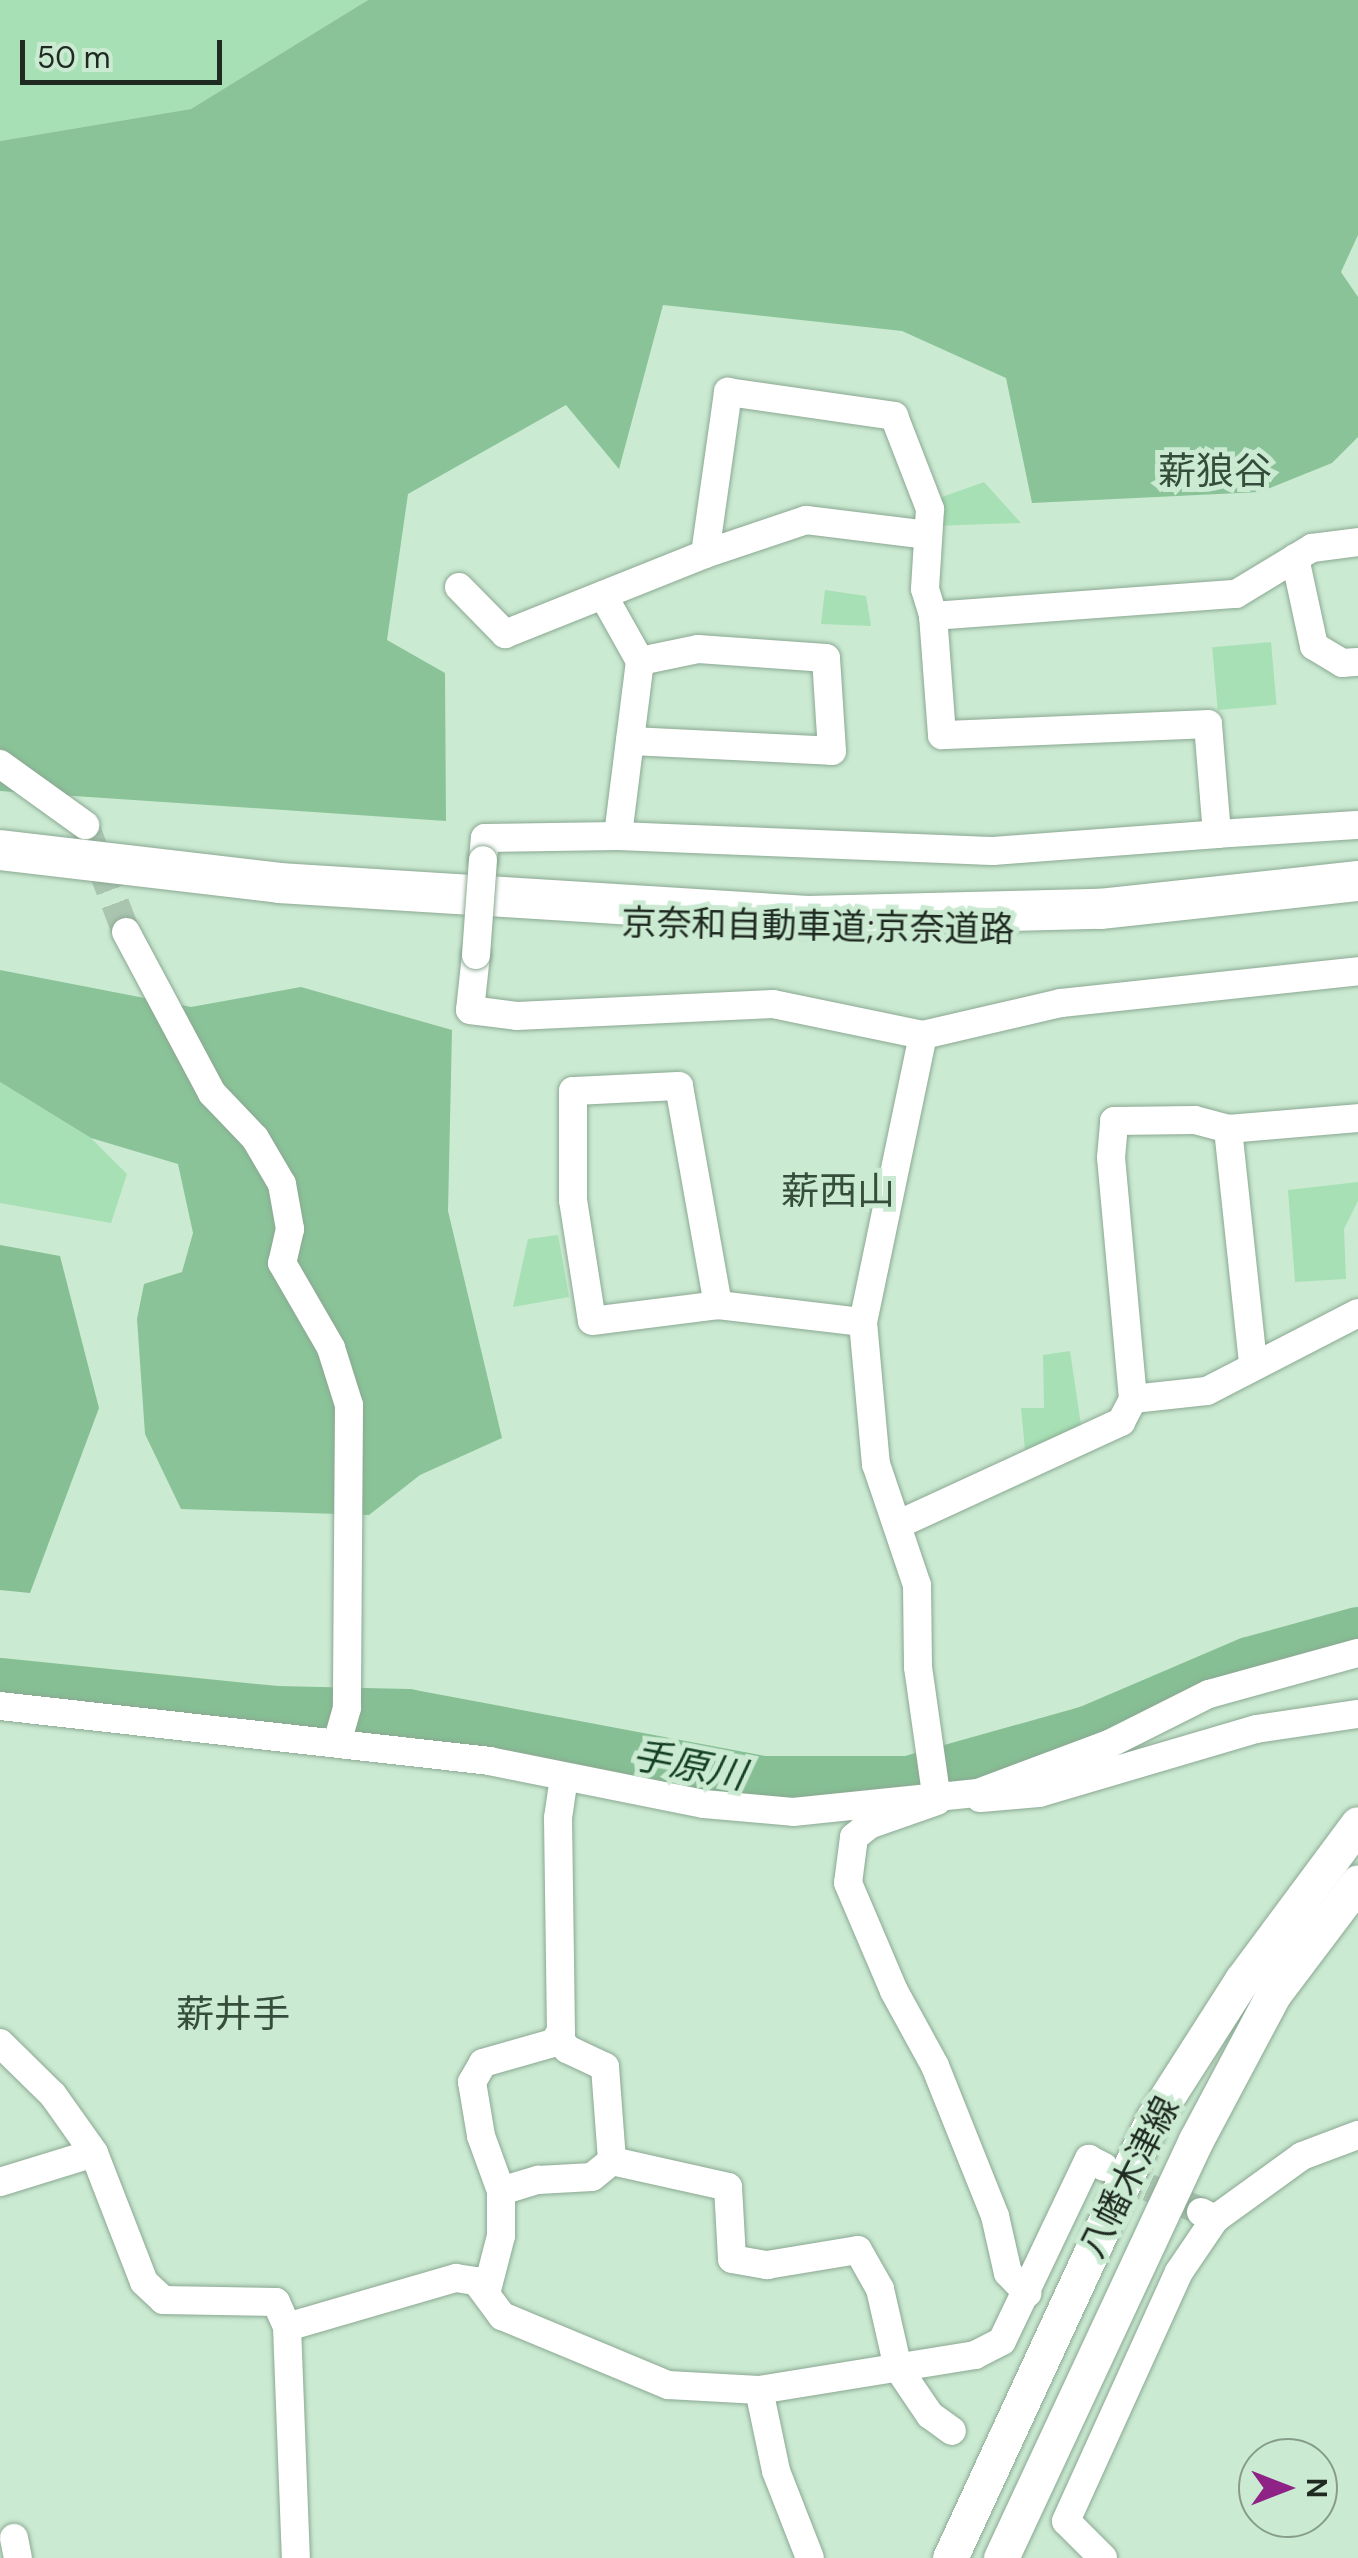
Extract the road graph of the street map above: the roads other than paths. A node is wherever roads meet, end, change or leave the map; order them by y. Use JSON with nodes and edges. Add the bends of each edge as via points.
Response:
{"nodes":[{"id":1,"x":928,"y":535,"type":"junction"},
{"id":2,"x":1358,"y":542,"type":"edge"},
{"id":3,"x":705,"y":554,"type":"junction"},
{"id":4,"x":1295,"y":558,"type":"junction"},
{"id":5,"x":459,"y":587,"type":"dead end"},
{"id":6,"x":603,"y":595,"type":"junction"},
{"id":7,"x":933,"y":616,"type":"junction"},
{"id":8,"x":640,"y":661,"type":"junction"},
{"id":9,"x":1358,"y":662,"type":"edge"},
{"id":10,"x":630,"y":741,"type":"junction"},
{"id":11,"x":0,"y":764,"type":"edge"},
{"id":12,"x":84,"y":825,"type":"tunnel mouth"},
{"id":13,"x":1358,"y":825,"type":"edge"},
{"id":14,"x":1217,"y":834,"type":"junction"},
{"id":15,"x":618,"y":836,"type":"junction"},
{"id":16,"x":0,"y":850,"type":"edge"},
{"id":17,"x":1358,"y":881,"type":"edge"},
{"id":18,"x":279,"y":883,"type":"junction"},
{"id":19,"x":1358,"y":896,"type":"edge"},
{"id":20,"x":126,"y":932,"type":"tunnel mouth"},
{"id":21,"x":1358,"y":971,"type":"edge"},
{"id":22,"x":923,"y":1035,"type":"junction"},
{"id":23,"x":1358,"y":1118,"type":"edge"},
{"id":24,"x":1228,"y":1129,"type":"junction"},
{"id":25,"x":718,"y":1305,"type":"junction"},
{"id":26,"x":1358,"y":1313,"type":"edge"},
{"id":27,"x":863,"y":1322,"type":"junction"},
{"id":28,"x":1253,"y":1362,"type":"junction"},
{"id":29,"x":1133,"y":1399,"type":"junction"},
{"id":30,"x":897,"y":1525,"type":"junction"},
{"id":31,"x":1358,"y":1653,"type":"edge"},
{"id":32,"x":0,"y":1706,"type":"edge"},
{"id":33,"x":1358,"y":1714,"type":"edge"},
{"id":34,"x":337,"y":1742,"type":"junction"},
{"id":35,"x":564,"y":1777,"type":"junction"},
{"id":36,"x":945,"y":1795,"type":"junction"},
{"id":37,"x":1358,"y":1824,"type":"edge"},
{"id":38,"x":1358,"y":1882,"type":"edge"},
{"id":39,"x":558,"y":2036,"type":"junction"},
{"id":40,"x":0,"y":2043,"type":"edge"},
{"id":41,"x":1358,"y":2134,"type":"edge"},
{"id":42,"x":94,"y":2153,"type":"junction"},
{"id":43,"x":612,"y":2161,"type":"junction"},
{"id":44,"x":1104,"y":2168,"type":"dead end"},
{"id":45,"x":0,"y":2182,"type":"edge"},
{"id":46,"x":502,"y":2190,"type":"junction"},
{"id":47,"x":486,"y":2290,"type":"junction"},
{"id":48,"x":1027,"y":2293,"type":"junction"},
{"id":49,"x":287,"y":2327,"type":"junction"},
{"id":50,"x":898,"y":2368,"type":"junction"},
{"id":51,"x":760,"y":2390,"type":"junction"},
{"id":52,"x":952,"y":2431,"type":"dead end"},
{"id":53,"x":296,"y":2558,"type":"edge"},
{"id":54,"x":810,"y":2558,"type":"edge"},
{"id":55,"x":950,"y":2558,"type":"edge"},
{"id":56,"x":1001,"y":2558,"type":"edge"},
{"id":57,"x":1103,"y":2558,"type":"edge"}],
"edges":[{"from":1,"to":3,"type":"street","via":[[806,520]]},
{"from":1,"to":3,"type":"street","via":[[930,509],[894,416],[728,392]]},
{"from":1,"to":7,"type":"street","via":[[925,589]]},
{"from":2,"to":4,"type":"street","via":[[1312,548]]},
{"from":3,"to":6,"type":"street"},
{"from":4,"to":7,"type":"street","via":[[1236,594]]},
{"from":4,"to":9,"type":"street","via":[[1314,646],[1342,663]]},
{"from":5,"to":6,"type":"street","via":[[505,634]]},
{"from":6,"to":8,"type":"street"},
{"from":7,"to":14,"type":"street","via":[[934,702],[942,735],[1208,724]]},
{"from":8,"to":10,"type":"street"},
{"from":8,"to":10,"type":"street","via":[[698,649],[826,658],[832,751]]},
{"from":10,"to":15,"type":"street"},
{"from":11,"to":12,"type":"street"},
{"from":13,"to":14,"type":"street"},
{"from":14,"to":15,"type":"street","via":[[992,851]]},
{"from":15,"to":22,"type":"street","bridge":true,"via":[[485,838],[470,1010],[517,1016],[773,1004]]},
{"from":16,"to":18,"type":"highway","name":"京奈和自動車道;京奈道路"},
{"from":17,"to":18,"type":"highway","name":"京奈和自動車道;京奈道路","via":[[1100,909],[808,916]]},
{"from":18,"to":19,"type":"highway","name":"京奈和自動車道;京奈道路","via":[[410,907],[808,934],[1102,926]]},
{"from":20,"to":34,"type":"street","via":[[212,1093],[255,1138],[282,1184],[290,1229],[282,1263],[331,1348],[349,1405],[348,1708]]},
{"from":21,"to":22,"type":"street","via":[[1062,1002]]},
{"from":22,"to":27,"type":"street"},
{"from":23,"to":24,"type":"street"},
{"from":24,"to":28,"type":"street"},
{"from":24,"to":29,"type":"street","via":[[1195,1120],[1114,1121],[1111,1158]]},
{"from":25,"to":25,"type":"street","via":[[592,1321],[573,1200],[573,1091],[679,1086]]},
{"from":25,"to":27,"type":"street"},
{"from":26,"to":28,"type":"street"},
{"from":27,"to":30,"type":"street","via":[[876,1464]]},
{"from":28,"to":29,"type":"street","via":[[1207,1391]]},
{"from":29,"to":30,"type":"street","via":[[1121,1422]]},
{"from":30,"to":36,"type":"street","via":[[918,1586],[918,1667]]},
{"from":31,"to":36,"type":"street","via":[[1209,1694],[1109,1744]]},
{"from":32,"to":34,"type":"street","via":[[124,1725]]},
{"from":33,"to":36,"type":"street","via":[[1256,1730],[1000,1801]]},
{"from":34,"to":35,"type":"street","via":[[489,1760]]},
{"from":35,"to":36,"type":"street","via":[[704,1804],[793,1812]]},
{"from":35,"to":39,"type":"street","via":[[558,1818]]},
{"from":36,"to":48,"type":"street","via":[[869,1825],[854,1838],[848,1883],[894,1991],[936,2066],[995,2216],[1008,2273]]},
{"from":37,"to":55,"type":"main road","name":"八幡木津線","via":[[1242,1980],[1153,2119]]},
{"from":38,"to":56,"type":"main road","name":"八幡木津線","via":[[1273,1995],[1196,2140]]},
{"from":39,"to":43,"type":"street","via":[[567,2050],[605,2066]]},
{"from":39,"to":46,"type":"street","via":[[483,2063],[472,2082],[481,2136]]},
{"from":40,"to":42,"type":"street","via":[[52,2095]]},
{"from":41,"to":57,"type":"street","via":[[1302,2156],[1207,2215],[1066,2521]]},
{"from":42,"to":45,"type":"street"},
{"from":42,"to":49,"type":"street","via":[[144,2282],[163,2300],[276,2302]]},
{"from":43,"to":46,"type":"street","via":[[592,2177]]},
{"from":43,"to":50,"type":"street","via":[[728,2187],[726,2252],[732,2259],[767,2265],[858,2250],[880,2289]]},
{"from":44,"to":48,"type":"street","via":[[1090,2159]]},
{"from":46,"to":47,"type":"street","via":[[502,2236]]},
{"from":47,"to":49,"type":"street","via":[[476,2282],[428,2282],[366,2309]]},
{"from":47,"to":51,"type":"street","via":[[502,2316],[644,2380]]},
{"from":48,"to":50,"type":"street","via":[[1002,2341],[975,2355]]},
{"from":49,"to":53,"type":"street"},
{"from":50,"to":51,"type":"street"},
{"from":50,"to":52,"type":"street","via":[[930,2415]]},
{"from":51,"to":54,"type":"street","via":[[776,2471]]}]}
